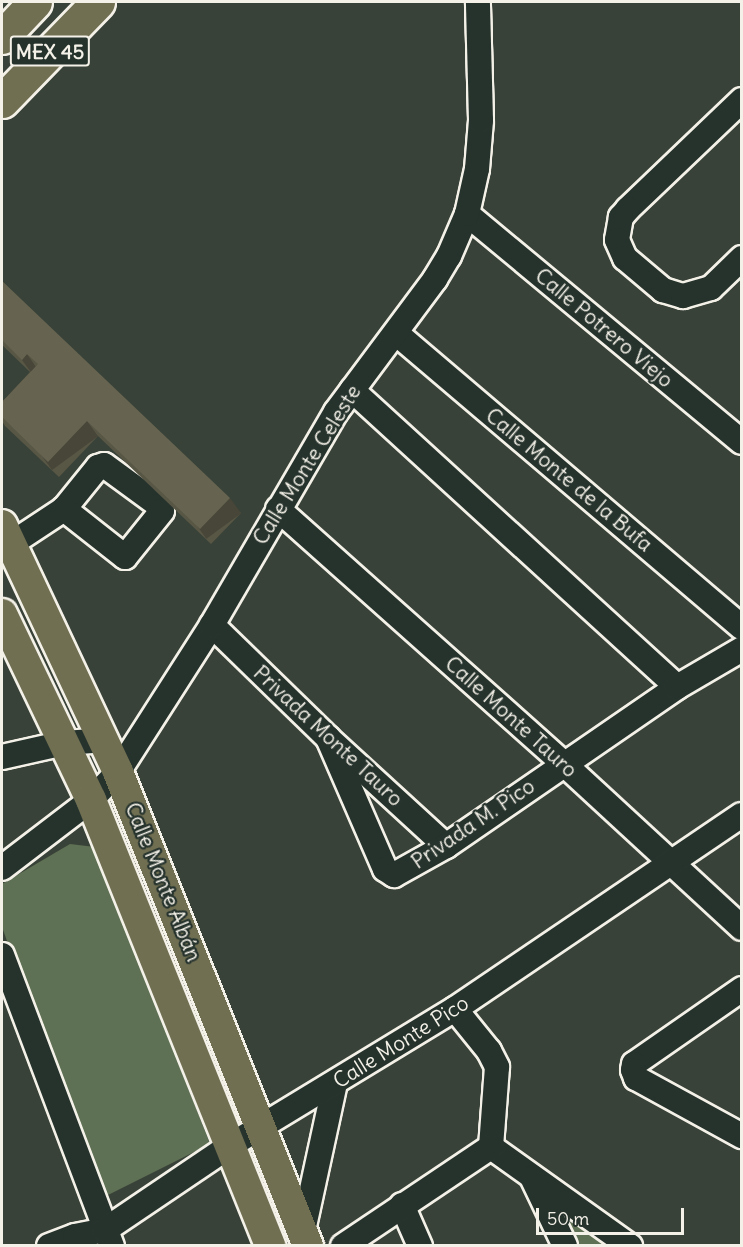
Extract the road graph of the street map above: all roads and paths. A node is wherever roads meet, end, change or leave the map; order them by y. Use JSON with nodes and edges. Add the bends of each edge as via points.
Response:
{"nodes":[{"id":1,"x":35,"y":2,"type":"edge"},
{"id":2,"x":98,"y":2,"type":"edge"},
{"id":3,"x":478,"y":2,"type":"edge"},
{"id":4,"x":2,"y":37,"type":"edge"},
{"id":5,"x":741,"y":100,"type":"edge"},
{"id":6,"x":2,"y":101,"type":"edge"},
{"id":7,"x":467,"y":214,"type":"junction"},
{"id":8,"x":741,"y":258,"type":"edge"},
{"id":9,"x":396,"y":333,"type":"junction"},
{"id":10,"x":352,"y":390,"type":"junction"},
{"id":11,"x":741,"y":442,"type":"edge"},
{"id":12,"x":64,"y":509,"type":"dead end"},
{"id":13,"x":278,"y":509,"type":"junction"},
{"id":14,"x":6,"y":535,"type":"edge"},
{"id":15,"x":2,"y":614,"type":"edge"},
{"id":16,"x":212,"y":625,"type":"junction"},
{"id":17,"x":741,"y":627,"type":"edge"},
{"id":18,"x":741,"y":649,"type":"edge"},
{"id":19,"x":677,"y":687,"type":"junction"},
{"id":20,"x":328,"y":738,"type":"junction"},
{"id":21,"x":103,"y":740,"type":"junction"},
{"id":22,"x":64,"y":743,"type":"junction"},
{"id":23,"x":2,"y":757,"type":"edge"},
{"id":24,"x":563,"y":763,"type":"junction"},
{"id":25,"x":118,"y":772,"type":"junction"},
{"id":26,"x":91,"y":800,"type":"junction"},
{"id":27,"x":741,"y":815,"type":"edge"},
{"id":28,"x":446,"y":846,"type":"junction"},
{"id":29,"x":672,"y":862,"type":"junction"},
{"id":30,"x":2,"y":868,"type":"edge"},
{"id":31,"x":741,"y":928,"type":"edge"},
{"id":32,"x":2,"y":955,"type":"edge"},
{"id":33,"x":741,"y":989,"type":"edge"},
{"id":34,"x":455,"y":1010,"type":"junction"},
{"id":35,"x":335,"y":1083,"type":"junction"},
{"id":36,"x":262,"y":1128,"type":"junction"},
{"id":37,"x":741,"y":1136,"type":"edge"},
{"id":38,"x":231,"y":1145,"type":"junction"},
{"id":39,"x":491,"y":1147,"type":"junction"},
{"id":40,"x":531,"y":1175,"type":"junction"},
{"id":41,"x":402,"y":1205,"type":"junction"},
{"id":42,"x":108,"y":1238,"type":"edge"},
{"id":43,"x":306,"y":1238,"type":"edge"},
{"id":44,"x":49,"y":1245,"type":"edge"},
{"id":45,"x":270,"y":1245,"type":"edge"},
{"id":46,"x":343,"y":1245,"type":"edge"},
{"id":47,"x":420,"y":1245,"type":"edge"},
{"id":48,"x":565,"y":1245,"type":"edge"},
{"id":49,"x":630,"y":1245,"type":"edge"}],
"edges":[{"from":1,"to":4,"type":"highway","number":"MEX 45"},
{"from":2,"to":6,"type":"highway","number":"MEX 45"},
{"from":3,"to":7,"type":"street","name":"Calle Monte Celeste","via":[[480,148]]},
{"from":5,"to":8,"type":"street","via":[[628,209],[621,218],[617,240],[625,258],[663,290],[683,296],[711,288]]},
{"from":7,"to":9,"type":"street","name":"Calle Monte Celeste","via":[[435,279]]},
{"from":7,"to":11,"type":"street","name":"Calle Potrero Viejo"},
{"from":9,"to":10,"type":"street","name":"Calle Monte Celeste"},
{"from":9,"to":17,"type":"street","name":"Calle Monte de la Bufa"},
{"from":10,"to":13,"type":"street","name":"Calle Monte Celeste"},
{"from":10,"to":19,"type":"street"},
{"from":12,"to":14,"type":"street"},
{"from":13,"to":16,"type":"street","name":"Calle Monte Celeste"},
{"from":13,"to":24,"type":"street","name":"Calle Monte Tauro"},
{"from":14,"to":21,"type":"main road","name":"Calle Monte Albán"},
{"from":15,"to":22,"type":"main road","name":"Calle Monte Albán"},
{"from":16,"to":20,"type":"street","name":"Privada Monte Tauro"},
{"from":16,"to":25,"type":"street","name":"Calle Monte Celeste"},
{"from":18,"to":19,"type":"street","name":"Privada M. Pico"},
{"from":19,"to":24,"type":"street","name":"Privada M. Pico"},
{"from":20,"to":28,"type":"street","name":"Privada Monte Tauro"},
{"from":20,"to":28,"type":"street","name":"Privada M. Pico","via":[[387,872],[398,874]]},
{"from":21,"to":22,"type":"street"},
{"from":21,"to":25,"type":"main road","name":"Calle Monte Albán"},
{"from":22,"to":23,"type":"street"},
{"from":22,"to":26,"type":"main road","name":"Calle Monte Albán"},
{"from":24,"to":28,"type":"street","name":"Privada M. Pico"},
{"from":24,"to":29,"type":"street","name":"Calle Monte Tauro"},
{"from":25,"to":26,"type":"street","name":"Calle Monte Celeste"},
{"from":25,"to":36,"type":"main road","name":"Calle Monte Albán"},
{"from":26,"to":30,"type":"street","name":"Calle Monte Celeste"},
{"from":26,"to":38,"type":"main road","name":"Calle Monte Albán"},
{"from":27,"to":29,"type":"street","name":"Calle Monte Pico"},
{"from":29,"to":31,"type":"street","name":"Calle Monte Tauro"},
{"from":29,"to":34,"type":"street","name":"Calle Monte Pico"},
{"from":32,"to":42,"type":"street"},
{"from":33,"to":37,"type":"street","via":[[634,1064],[633,1070],[636,1078]]},
{"from":34,"to":35,"type":"street","name":"Calle Monte Pico"},
{"from":34,"to":39,"type":"street","via":[[489,1051],[497,1067]]},
{"from":35,"to":36,"type":"street","name":"Calle Monte Pico"},
{"from":35,"to":43,"type":"street"},
{"from":36,"to":38,"type":"street","name":"Calle Monte Pico"},
{"from":36,"to":43,"type":"main road","name":"Calle Monte Albán"},
{"from":38,"to":42,"type":"street","name":"Calle Monte Pico"},
{"from":38,"to":45,"type":"main road","name":"Calle Monte Albán"},
{"from":39,"to":40,"type":"street"},
{"from":39,"to":41,"type":"street"},
{"from":40,"to":48,"type":"street"},
{"from":40,"to":49,"type":"street"},
{"from":41,"to":46,"type":"street"},
{"from":41,"to":47,"type":"street"},
{"from":42,"to":44,"type":"street","name":"Calle Monte Pico","via":[[75,1236]]}]}
